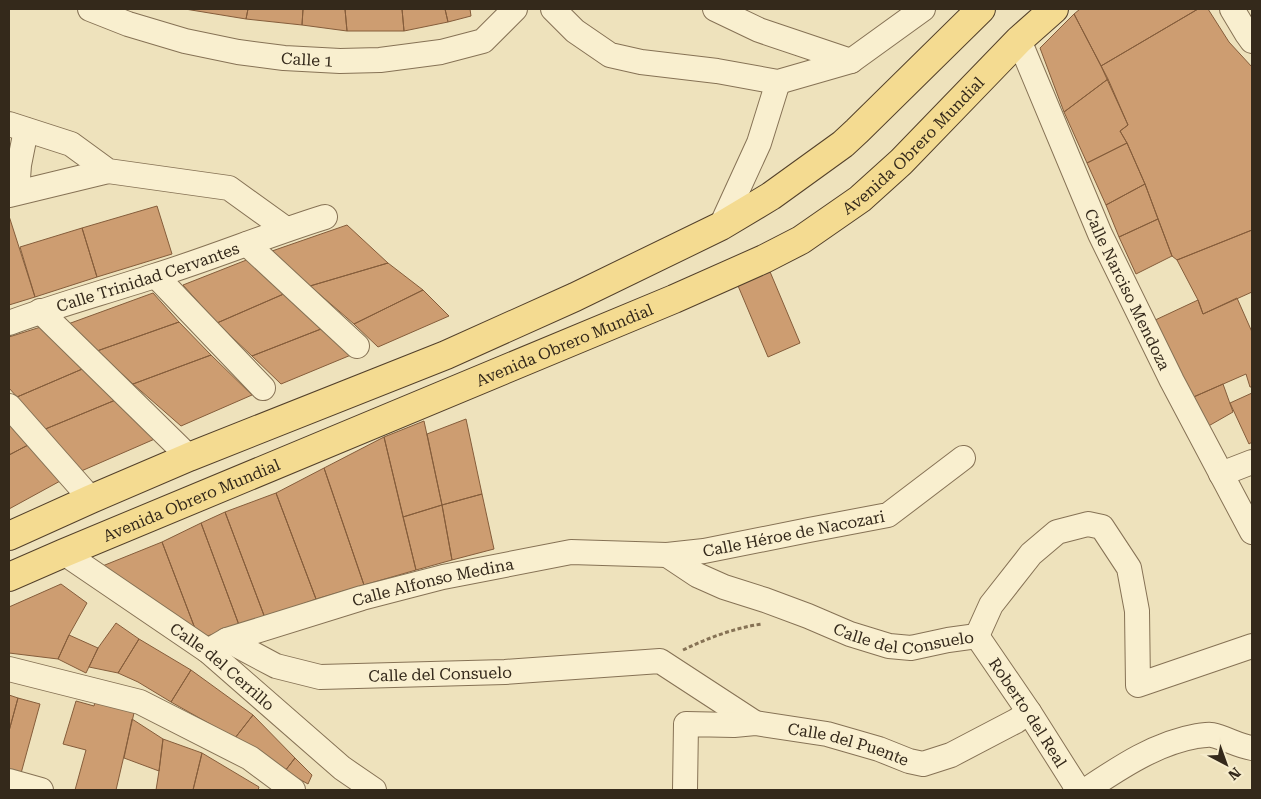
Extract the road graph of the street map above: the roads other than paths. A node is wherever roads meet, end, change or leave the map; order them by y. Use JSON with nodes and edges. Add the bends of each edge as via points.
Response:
{"nodes":[{"id":1,"x":90,"y":9,"type":"edge"},
{"id":2,"x":515,"y":9,"type":"edge"},
{"id":3,"x":554,"y":9,"type":"edge"},
{"id":4,"x":715,"y":9,"type":"edge"},
{"id":5,"x":923,"y":9,"type":"edge"},
{"id":6,"x":981,"y":9,"type":"edge"},
{"id":7,"x":1054,"y":9,"type":"edge"},
{"id":8,"x":1232,"y":9,"type":"edge"},
{"id":9,"x":1020,"y":40,"type":"junction"},
{"id":10,"x":1252,"y":41,"type":"edge"},
{"id":11,"x":850,"y":61,"type":"junction"},
{"id":12,"x":778,"y":82,"type":"junction"},
{"id":13,"x":17,"y":127,"type":"edge"},
{"id":14,"x":108,"y":171,"type":"junction"},
{"id":15,"x":13,"y":193,"type":"edge"},
{"id":16,"x":325,"y":217,"type":"dead end"},
{"id":17,"x":721,"y":226,"type":"junction"},
{"id":18,"x":286,"y":229,"type":"junction"},
{"id":19,"x":247,"y":244,"type":"junction"},
{"id":20,"x":156,"y":276,"type":"junction"},
{"id":21,"x":40,"y":311,"type":"junction"},
{"id":22,"x":9,"y":323,"type":"edge"},
{"id":23,"x":357,"y":346,"type":"dead end"},
{"id":24,"x":263,"y":388,"type":"dead end"},
{"id":25,"x":9,"y":406,"type":"edge"},
{"id":26,"x":189,"y":457,"type":"junction"},
{"id":27,"x":963,"y":458,"type":"dead end"},
{"id":28,"x":1252,"y":462,"type":"edge"},
{"id":29,"x":1221,"y":474,"type":"junction"},
{"id":30,"x":91,"y":499,"type":"junction"},
{"id":31,"x":1252,"y":532,"type":"edge"},
{"id":32,"x":9,"y":536,"type":"edge"},
{"id":33,"x":64,"y":553,"type":"junction"},
{"id":34,"x":667,"y":555,"type":"junction"},
{"id":35,"x":9,"y":577,"type":"edge"},
{"id":36,"x":977,"y":636,"type":"junction"},
{"id":37,"x":218,"y":645,"type":"junction"},
{"id":38,"x":1252,"y":646,"type":"edge"},
{"id":39,"x":276,"y":666,"type":"junction"},
{"id":40,"x":9,"y":669,"type":"edge"},
{"id":41,"x":255,"y":691,"type":"junction"},
{"id":42,"x":1029,"y":712,"type":"junction"},
{"id":43,"x":755,"y":723,"type":"junction"},
{"id":44,"x":1249,"y":752,"type":"edge"},
{"id":45,"x":9,"y":781,"type":"edge"},
{"id":46,"x":41,"y":790,"type":"edge"},
{"id":47,"x":293,"y":790,"type":"edge"},
{"id":48,"x":374,"y":790,"type":"edge"},
{"id":49,"x":685,"y":790,"type":"edge"},
{"id":50,"x":1076,"y":790,"type":"edge"},
{"id":51,"x":1086,"y":790,"type":"edge"}],
"edges":[{"from":1,"to":2,"type":"street","name":"Calle 1","via":[[185,41],[238,52],[284,58],[380,60],[441,52],[483,41]]},
{"from":3,"to":12,"type":"street","via":[[575,31],[610,55]]},
{"from":4,"to":11,"type":"street","via":[[759,30]]},
{"from":5,"to":11,"type":"street"},
{"from":6,"to":17,"type":"main road","via":[[843,144],[771,196]]},
{"from":7,"to":9,"type":"main road","name":"Avenida Obrero Mundial"},
{"from":8,"to":10,"type":"street"},
{"from":9,"to":29,"type":"street","name":"Calle Narciso Mendoza","via":[[1100,234]]},
{"from":9,"to":33,"type":"main road","name":"Avenida Obrero Mundial","via":[[901,162],[860,199],[801,240],[674,298]]},
{"from":11,"to":12,"type":"street"},
{"from":12,"to":17,"type":"street","via":[[759,143]]},
{"from":13,"to":14,"type":"street","via":[[71,144]]},
{"from":13,"to":15,"type":"street","via":[[19,165]]},
{"from":14,"to":15,"type":"street"},
{"from":14,"to":18,"type":"street","via":[[229,188]]},
{"from":16,"to":18,"type":"street","name":"Calle Trinidad Cervantes"},
{"from":17,"to":26,"type":"main road","via":[[446,355]]},
{"from":18,"to":19,"type":"street","name":"Calle Trinidad Cervantes"},
{"from":19,"to":20,"type":"street","name":"Calle Trinidad Cervantes"},
{"from":19,"to":23,"type":"street"},
{"from":20,"to":21,"type":"street","name":"Calle Trinidad Cervantes"},
{"from":20,"to":24,"type":"street"},
{"from":21,"to":22,"type":"street","name":"Calle Trinidad Cervantes"},
{"from":21,"to":26,"type":"street"},
{"from":25,"to":30,"type":"street"},
{"from":26,"to":30,"type":"main road"},
{"from":27,"to":34,"type":"street","name":"Calle Héroe de Nacozari","via":[[888,515],[704,551]]},
{"from":28,"to":29,"type":"street"},
{"from":29,"to":31,"type":"street","name":"Calle Narciso Mendoza"},
{"from":30,"to":32,"type":"main road"},
{"from":33,"to":35,"type":"main road","name":"Avenida Obrero Mundial"},
{"from":33,"to":37,"type":"street","name":"Calle del Cerrillo"},
{"from":34,"to":36,"type":"street","name":"Calle del Consuelo","via":[[697,575],[889,646],[911,648]]},
{"from":34,"to":37,"type":"street","name":"Calle Alfonso Medina","via":[[571,552],[443,577],[362,598]]},
{"from":36,"to":38,"type":"street","name":"Calle del Consuelo","via":[[991,605],[1031,554],[1057,532],[1088,524],[1102,527],[1129,568],[1136,611],[1138,685]]},
{"from":36,"to":42,"type":"street","name":"Roberto del Real"},
{"from":37,"to":39,"type":"street","name":"Calle del Consuelo"},
{"from":37,"to":41,"type":"street","name":"Calle del Cerrillo"},
{"from":39,"to":41,"type":"street"},
{"from":39,"to":43,"type":"street","name":"Calle del Consuelo","via":[[320,677],[505,672],[660,661]]},
{"from":40,"to":47,"type":"street","via":[[140,702],[250,758]]},
{"from":41,"to":48,"type":"street","name":"Calle del Cerrillo","via":[[342,768]]},
{"from":42,"to":43,"type":"street","name":"Calle del Puente","via":[[951,756],[923,764],[827,734]]},
{"from":42,"to":50,"type":"street","name":"Roberto del Real"},
{"from":43,"to":49,"type":"street","name":"Calle del Puente","via":[[686,724]]},
{"from":44,"to":51,"type":"street","via":[[1210,734],[1187,738],[1160,747]]},
{"from":45,"to":46,"type":"street"}]}
